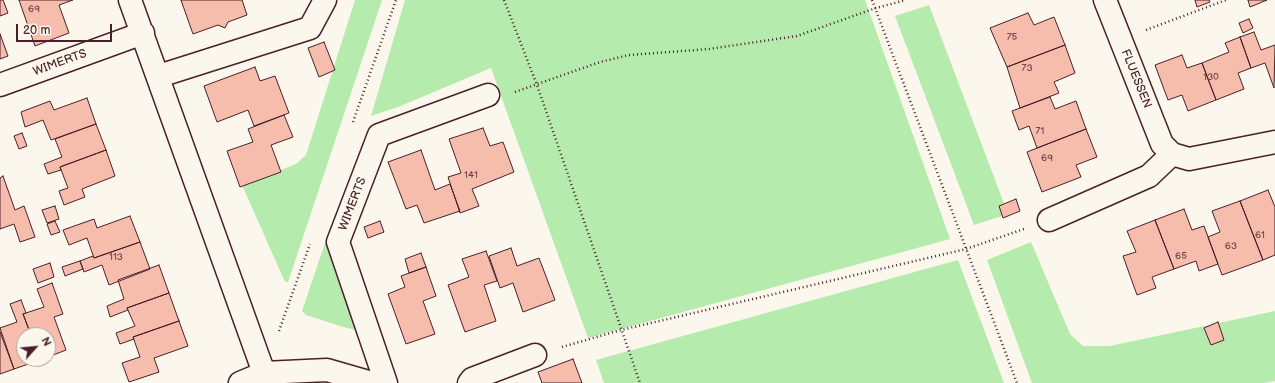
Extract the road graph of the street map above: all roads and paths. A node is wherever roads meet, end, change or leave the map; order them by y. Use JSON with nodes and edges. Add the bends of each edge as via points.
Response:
{"nodes":[{"id":1,"x":130,"y":0,"type":"edge"},
{"id":2,"x":325,"y":0,"type":"edge"},
{"id":3,"x":504,"y":0,"type":"edge"},
{"id":4,"x":872,"y":0,"type":"edge"},
{"id":5,"x":906,"y":0,"type":"edge"},
{"id":6,"x":1105,"y":0,"type":"edge"},
{"id":7,"x":1226,"y":0,"type":"edge"},
{"id":8,"x":876,"y":8,"type":"junction"},
{"id":9,"x":143,"y":33,"type":"junction"},
{"id":10,"x":1121,"y":40,"type":"junction"},
{"id":11,"x":158,"y":76,"type":"junction"},
{"id":12,"x":0,"y":85,"type":"edge"},
{"id":13,"x":537,"y":85,"type":"junction"},
{"id":14,"x":488,"y":96,"type":"joint"},
{"id":15,"x":1275,"y":142,"type":"edge"},
{"id":16,"x":1172,"y":154,"type":"junction"},
{"id":17,"x":1049,"y":220,"type":"joint"},
{"id":18,"x":966,"y":249,"type":"junction"},
{"id":19,"x":621,"y":330,"type":"junction"},
{"id":20,"x":535,"y":355,"type":"joint"},
{"id":21,"x":264,"y":373,"type":"junction"},
{"id":22,"x":240,"y":383,"type":"edge"},
{"id":23,"x":372,"y":383,"type":"edge"},
{"id":24,"x":386,"y":383,"type":"edge"},
{"id":25,"x":469,"y":383,"type":"edge"},
{"id":26,"x":640,"y":383,"type":"edge"},
{"id":27,"x":1017,"y":383,"type":"edge"}],
"edges":[{"from":1,"to":9,"type":"street"},
{"from":2,"to":11,"type":"street","via":[[310,28]]},
{"from":3,"to":13,"type":"path"},
{"from":4,"to":8,"type":"path"},
{"from":5,"to":8,"type":"path"},
{"from":6,"to":10,"type":"street","name":"FLUESSEN"},
{"from":7,"to":10,"type":"path"},
{"from":8,"to":13,"type":"path","via":[[797,36],[710,49],[629,55],[600,62]]},
{"from":8,"to":18,"type":"path"},
{"from":9,"to":11,"type":"street"},
{"from":9,"to":12,"type":"street","name":"WIMERTS"},
{"from":10,"to":16,"type":"street","name":"FLUESSEN","via":[[1162,144]]},
{"from":11,"to":21,"type":"street"},
{"from":13,"to":14,"type":"path","via":[[495,98]]},
{"from":13,"to":19,"type":"path"},
{"from":14,"to":24,"type":"street","name":"WIMERTS","via":[[379,134],[338,242]]},
{"from":15,"to":16,"type":"street","via":[[1189,159]]},
{"from":16,"to":17,"type":"street","via":[[1149,176]]},
{"from":17,"to":18,"type":"path"},
{"from":18,"to":19,"type":"path"},
{"from":18,"to":27,"type":"path"},
{"from":19,"to":20,"type":"path"},
{"from":19,"to":26,"type":"path"},
{"from":20,"to":25,"type":"street","via":[[472,379]]},
{"from":21,"to":22,"type":"street"},
{"from":21,"to":23,"type":"street","via":[[327,370]]}]}
